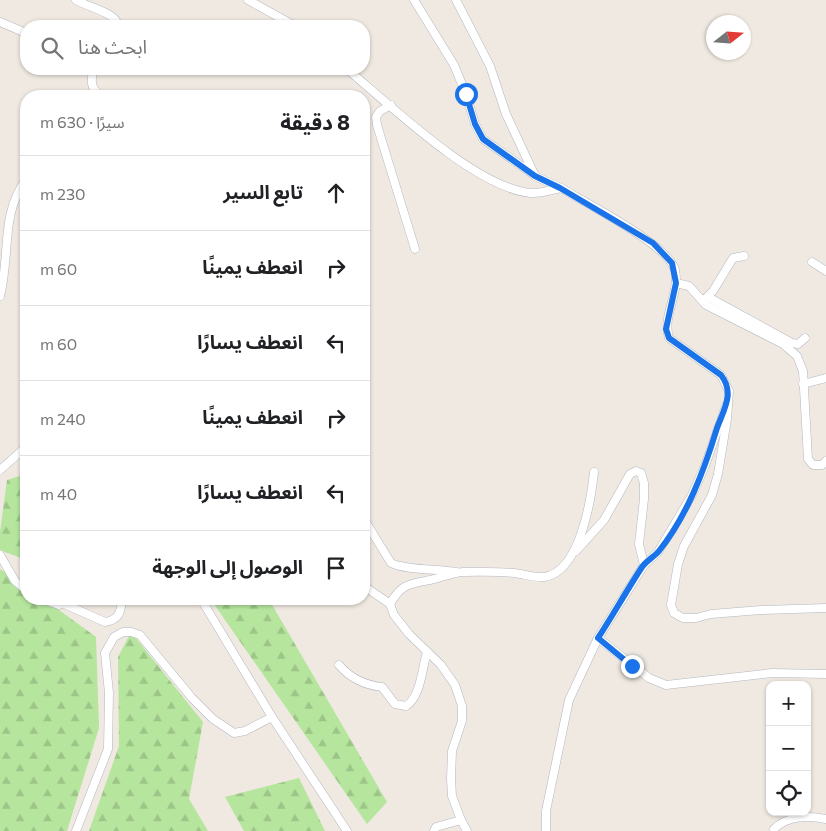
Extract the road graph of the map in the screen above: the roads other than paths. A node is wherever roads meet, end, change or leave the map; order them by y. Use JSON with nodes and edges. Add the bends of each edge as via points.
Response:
{"nodes":[{"id":1,"x":76,"y":0,"type":"edge"},
{"id":2,"x":248,"y":0,"type":"edge"},
{"id":3,"x":414,"y":0,"type":"edge"},
{"id":4,"x":456,"y":0,"type":"edge"},
{"id":5,"x":115,"y":20,"type":"edge"},
{"id":6,"x":284,"y":20,"type":"edge"},
{"id":7,"x":0,"y":22,"type":"edge"},
{"id":8,"x":20,"y":31,"type":"edge"},
{"id":9,"x":92,"y":75,"type":"edge"},
{"id":10,"x":354,"y":75,"type":"edge"},
{"id":11,"x":93,"y":90,"type":"edge"},
{"id":12,"x":391,"y":106,"type":"junction"},
{"id":13,"x":535,"y":176,"type":"junction"},
{"id":14,"x":20,"y":187,"type":"edge"},
{"id":15,"x":560,"y":188,"type":"junction"},
{"id":16,"x":415,"y":249,"type":"dead end"},
{"id":17,"x":744,"y":256,"type":"dead end"},
{"id":18,"x":812,"y":262,"type":"dead end"},
{"id":19,"x":826,"y":271,"type":"edge"},
{"id":20,"x":676,"y":283,"type":"junction"},
{"id":21,"x":0,"y":296,"type":"edge"},
{"id":22,"x":699,"y":297,"type":"junction"},
{"id":23,"x":708,"y":297,"type":"junction"},
{"id":24,"x":805,"y":338,"type":"dead end"},
{"id":25,"x":826,"y":378,"type":"edge"},
{"id":26,"x":803,"y":384,"type":"junction"},
{"id":27,"x":727,"y":404,"type":"junction"},
{"id":28,"x":20,"y":452,"type":"edge"},
{"id":29,"x":826,"y":461,"type":"edge"},
{"id":30,"x":0,"y":470,"type":"edge"},
{"id":31,"x":594,"y":472,"type":"dead end"},
{"id":32,"x":370,"y":529,"type":"edge"},
{"id":33,"x":0,"y":555,"type":"edge"},
{"id":34,"x":564,"y":565,"type":"junction"},
{"id":35,"x":644,"y":565,"type":"junction"},
{"id":36,"x":458,"y":572,"type":"junction"},
{"id":37,"x":20,"y":584,"type":"edge"},
{"id":38,"x":370,"y":590,"type":"edge"},
{"id":39,"x":390,"y":604,"type":"junction"},
{"id":40,"x":72,"y":605,"type":"edge"},
{"id":41,"x":121,"y":605,"type":"edge"},
{"id":42,"x":205,"y":605,"type":"edge"},
{"id":43,"x":826,"y":608,"type":"edge"},
{"id":44,"x":598,"y":638,"type":"junction"},
{"id":45,"x":427,"y":652,"type":"junction"},
{"id":46,"x":339,"y":665,"type":"dead end"},
{"id":47,"x":826,"y":674,"type":"edge"},
{"id":48,"x":272,"y":716,"type":"junction"},
{"id":49,"x":826,"y":819,"type":"edge"},
{"id":50,"x":460,"y":820,"type":"junction"},
{"id":51,"x":774,"y":828,"type":"dead end"},
{"id":52,"x":76,"y":831,"type":"edge"},
{"id":53,"x":346,"y":831,"type":"edge"},
{"id":54,"x":434,"y":831,"type":"edge"},
{"id":55,"x":467,"y":831,"type":"edge"},
{"id":56,"x":546,"y":831,"type":"edge"}],
"edges":[{"from":1,"to":5,"type":"street","via":[[111,14]]},
{"from":2,"to":6,"type":"street"},
{"from":3,"to":13,"type":"street","via":[[454,64],[483,139]]},
{"from":4,"to":13,"type":"street","via":[[490,66],[506,114]]},
{"from":7,"to":8,"type":"street"},
{"from":9,"to":11,"type":"street"},
{"from":10,"to":12,"type":"street"},
{"from":12,"to":15,"type":"street","via":[[461,162],[494,180],[532,194]]},
{"from":12,"to":16,"type":"street","via":[[380,111],[376,117],[377,125]]},
{"from":13,"to":15,"type":"street"},
{"from":14,"to":21,"type":"street","via":[[14,195],[3,233],[6,259]]},
{"from":15,"to":20,"type":"street","via":[[653,243],[672,263]]},
{"from":17,"to":23,"type":"street","via":[[733,258]]},
{"from":18,"to":19,"type":"street"},
{"from":20,"to":22,"type":"street","via":[[689,286]]},
{"from":20,"to":27,"type":"street","via":[[666,329],[669,338],[721,375],[729,391]]},
{"from":22,"to":23,"type":"street"},
{"from":22,"to":26,"type":"street","via":[[706,305],[792,351],[801,363]]},
{"from":23,"to":24,"type":"street","via":[[792,343],[798,344]]},
{"from":25,"to":26,"type":"street"},
{"from":26,"to":29,"type":"street","via":[[808,459],[813,465],[822,465]]},
{"from":27,"to":35,"type":"street","via":[[692,496],[658,552]]},
{"from":27,"to":43,"type":"street","via":[[718,474],[712,494],[678,564],[671,604],[674,613],[683,618],[696,618],[761,610]]},
{"from":28,"to":30,"type":"street"},
{"from":31,"to":34,"type":"street","via":[[586,521]]},
{"from":32,"to":36,"type":"street","via":[[391,563],[398,567]]},
{"from":33,"to":37,"type":"street","via":[[11,576]]},
{"from":34,"to":35,"type":"street","via":[[604,520],[630,474],[636,471],[641,473],[644,483],[639,544]]},
{"from":34,"to":36,"type":"street","via":[[545,577]]},
{"from":35,"to":44,"type":"street"},
{"from":36,"to":39,"type":"street","via":[[404,585]]},
{"from":38,"to":39,"type":"street"},
{"from":39,"to":45,"type":"street","via":[[394,615]]},
{"from":40,"to":41,"type":"street","via":[[105,622],[118,617]]},
{"from":42,"to":48,"type":"street"},
{"from":44,"to":47,"type":"street","via":[[649,678],[666,685],[772,673]]},
{"from":44,"to":56,"type":"street","via":[[569,700],[546,811]]},
{"from":45,"to":46,"type":"street","via":[[415,694],[406,706],[395,704],[382,687],[370,686],[350,676]]},
{"from":45,"to":50,"type":"street","via":[[455,685],[462,706],[462,721],[450,765],[452,796]]},
{"from":48,"to":52,"type":"street","via":[[245,732],[234,733],[213,719],[192,698],[140,635],[123,632],[114,637],[105,652],[109,693],[108,749]]},
{"from":48,"to":53,"type":"street"},
{"from":49,"to":51,"type":"street","via":[[798,818]]},
{"from":50,"to":54,"type":"street","via":[[442,824]]},
{"from":50,"to":55,"type":"street"}]}
